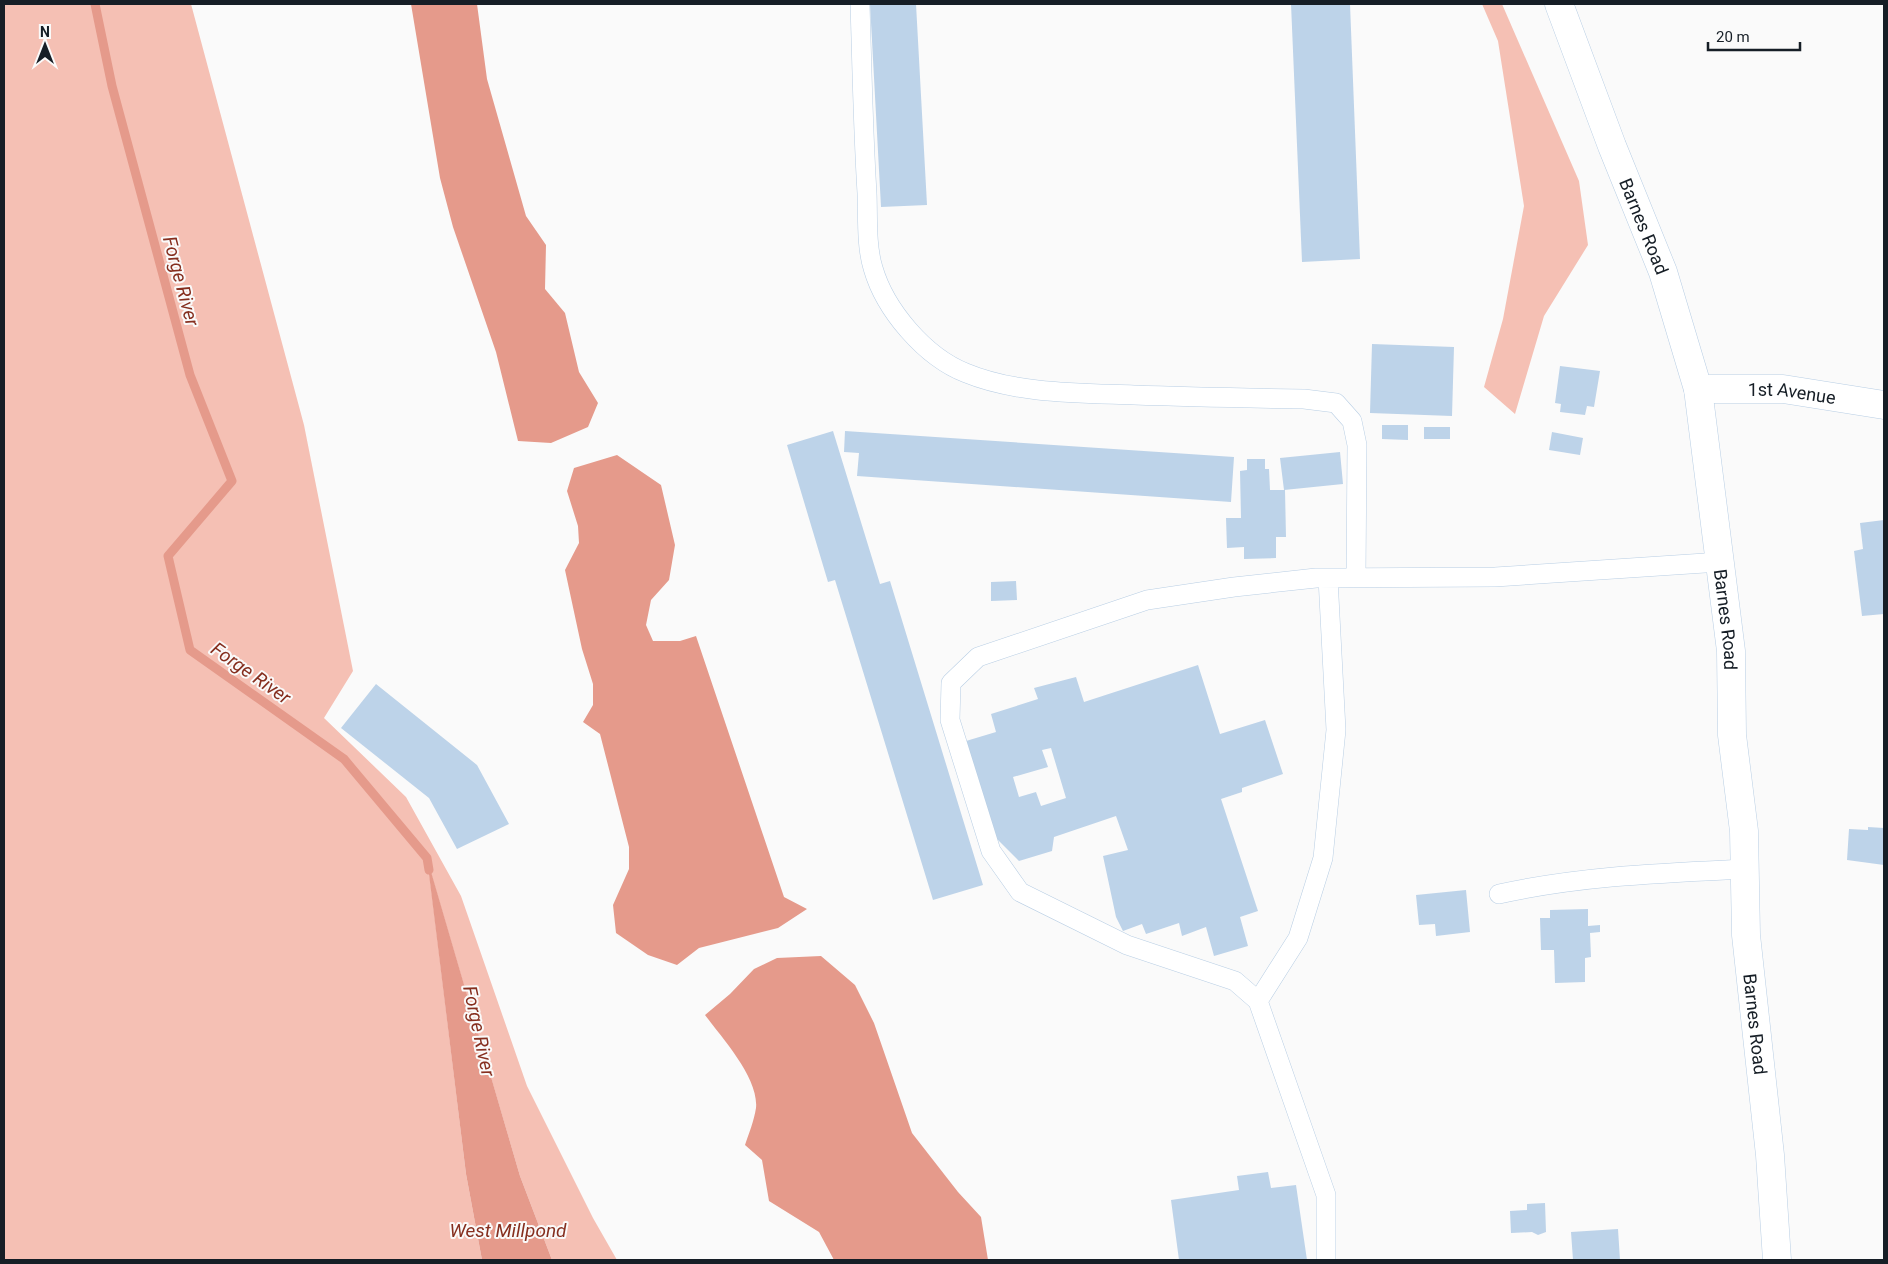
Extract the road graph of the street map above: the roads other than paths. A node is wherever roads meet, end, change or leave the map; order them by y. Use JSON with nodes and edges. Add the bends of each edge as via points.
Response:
{"nodes":[{"id":1,"x":860,"y":4,"type":"edge"},
{"id":2,"x":1559,"y":4,"type":"edge"},
{"id":3,"x":1698,"y":389,"type":"junction"},
{"id":4,"x":1884,"y":405,"type":"edge"},
{"id":5,"x":1720,"y":562,"type":"junction"},
{"id":6,"x":1328,"y":578,"type":"junction"},
{"id":7,"x":1356,"y":578,"type":"junction"},
{"id":8,"x":1745,"y":869,"type":"junction"},
{"id":9,"x":1499,"y":894,"type":"dead end"},
{"id":10,"x":1258,"y":1001,"type":"junction"},
{"id":11,"x":1326,"y":1260,"type":"edge"},
{"id":12,"x":1778,"y":1260,"type":"edge"}],
"edges":[{"from":1,"to":7,"type":"lane","via":[[866,178],[873,268],[884,297],[910,330],[938,358],[965,373],[996,383],[1096,394],[1304,399],[1336,403],[1352,421],[1357,445]]},
{"from":2,"to":3,"type":"street","name":"Barnes Road","via":[[1663,272]]},
{"from":3,"to":4,"type":"street","name":"1st Avenue","via":[[1783,389]]},
{"from":3,"to":5,"type":"street","name":"Barnes Road"},
{"from":5,"to":7,"type":"lane","via":[[1495,578]]},
{"from":5,"to":8,"type":"street","name":"Barnes Road","via":[[1731,651],[1732,735],[1744,831]]},
{"from":6,"to":7,"type":"lane"},
{"from":6,"to":10,"type":"lane","via":[[1336,730],[1323,858],[1298,938]]},
{"from":6,"to":10,"type":"lane","via":[[1147,600],[978,657],[951,683],[950,720],[991,851],[1020,892],[1127,945],[1235,981]]},
{"from":8,"to":9,"type":"lane","via":[[1629,875],[1544,884]]},
{"from":8,"to":12,"type":"street","name":"Barnes Road","via":[[1746,935]]},
{"from":10,"to":11,"type":"lane","via":[[1326,1195]]}]}
